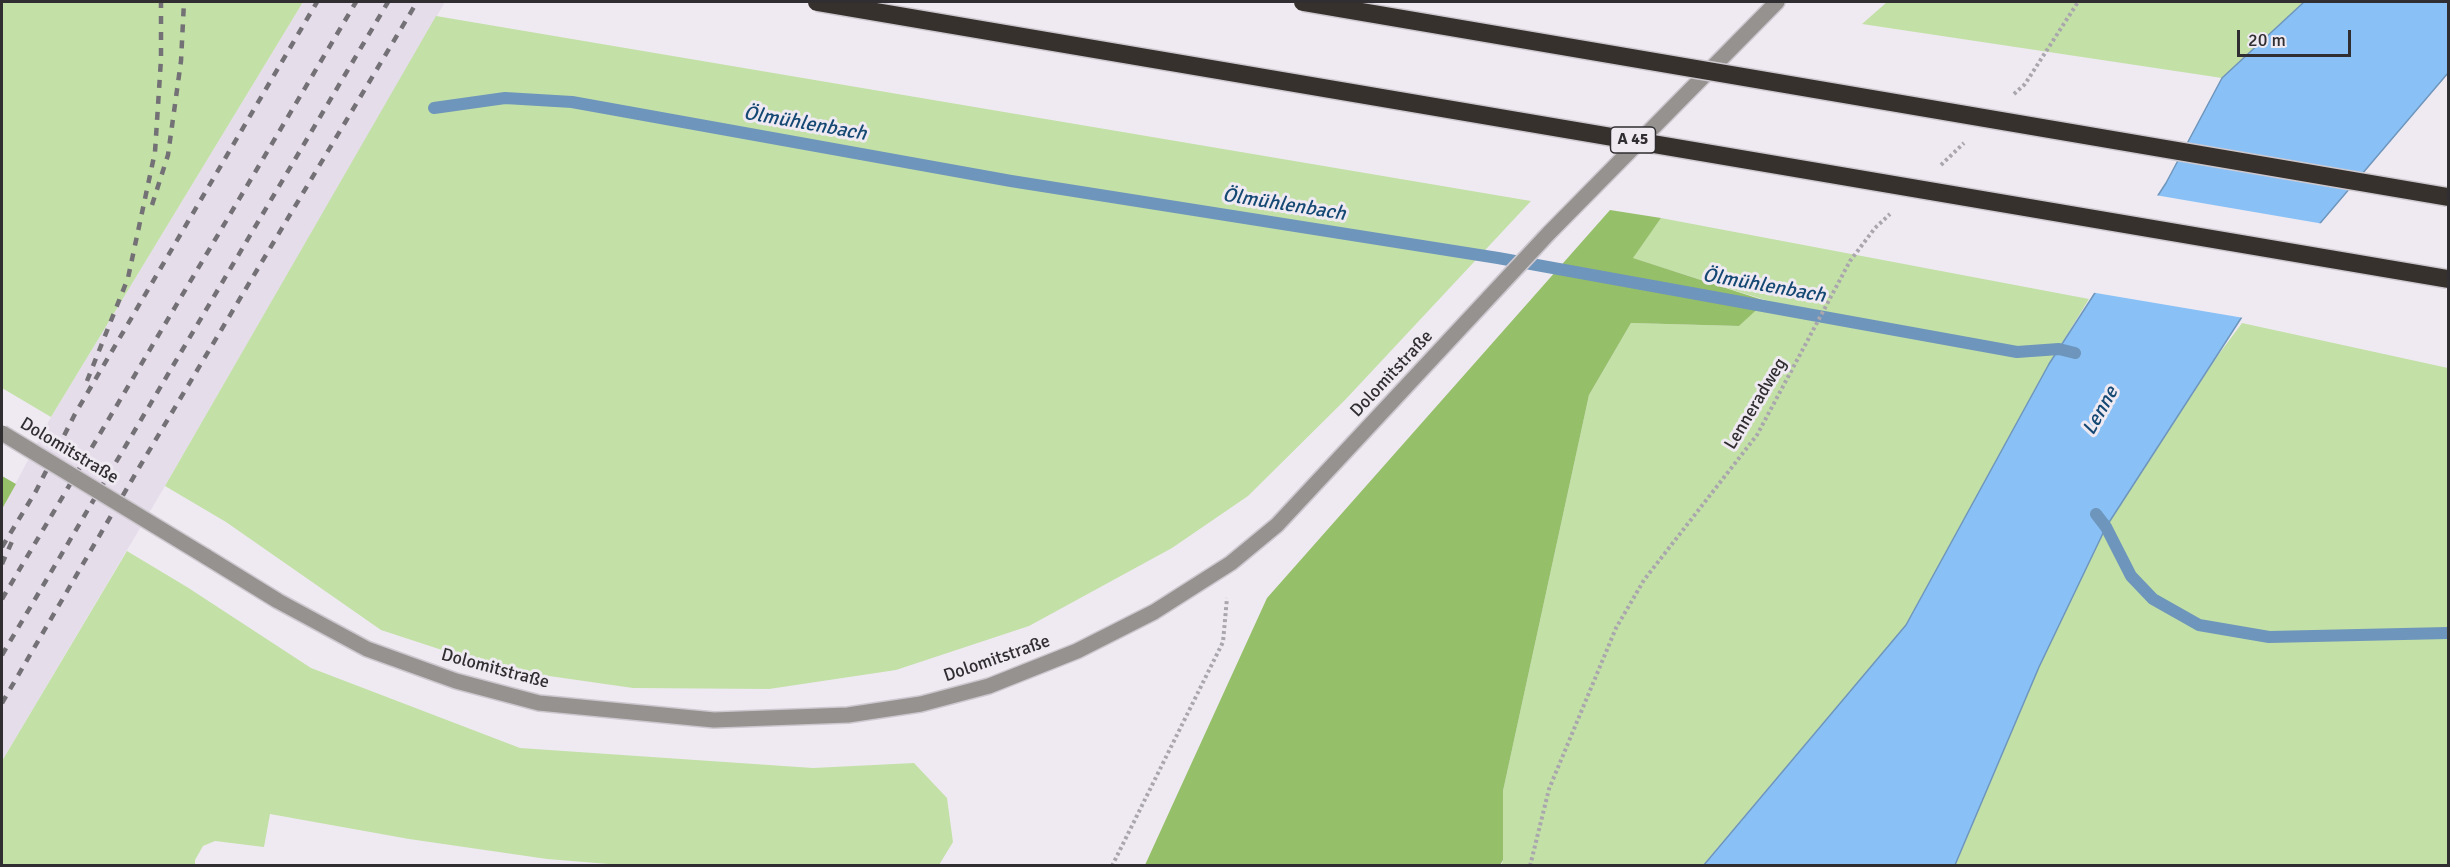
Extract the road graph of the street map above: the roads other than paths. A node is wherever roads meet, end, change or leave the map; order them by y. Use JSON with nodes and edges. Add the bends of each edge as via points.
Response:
{"nodes":[{"id":1,"x":817,"y":2,"type":"edge"},
{"id":2,"x":1303,"y":2,"type":"edge"},
{"id":3,"x":1777,"y":2,"type":"edge"},
{"id":4,"x":2448,"y":197,"type":"edge"},
{"id":5,"x":2448,"y":279,"type":"edge"},
{"id":6,"x":2,"y":433,"type":"edge"}],
"edges":[{"from":1,"to":5,"type":"highway","number":"A 45","bridge":true},
{"from":2,"to":4,"type":"highway","bridge":true},
{"from":3,"to":6,"type":"street","name":"Dolomitstraße","bridge":true,"via":[[1549,233],[1277,525],[1231,563],[1154,612],[1077,651],[989,686],[921,704],[848,715],[714,720],[539,704],[456,681],[367,649],[278,601]]}]}
